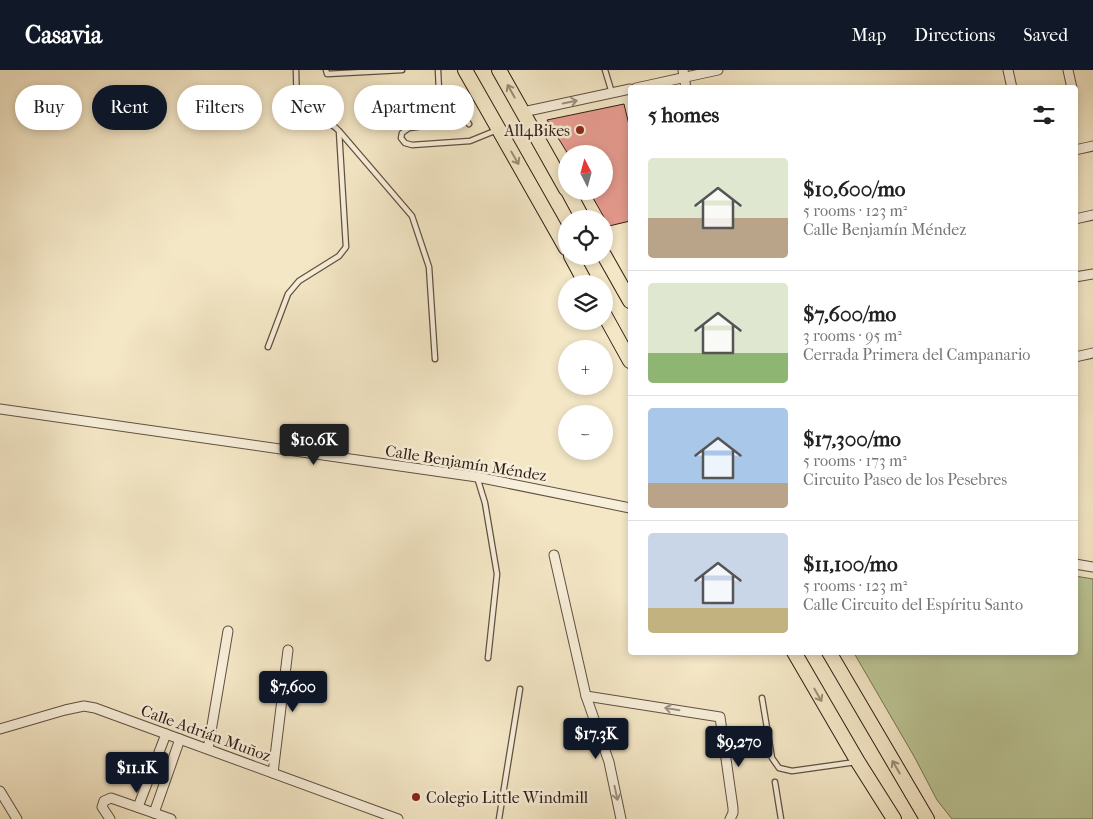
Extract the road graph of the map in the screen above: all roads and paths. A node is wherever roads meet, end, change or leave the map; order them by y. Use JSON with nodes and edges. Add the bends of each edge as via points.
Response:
{"nodes":[{"id":1,"x":296,"y":70,"type":"edge"},
{"id":2,"x":326,"y":70,"type":"edge"},
{"id":3,"x":402,"y":70,"type":"edge"},
{"id":4,"x":438,"y":70,"type":"edge"},
{"id":5,"x":464,"y":70,"type":"edge"},
{"id":6,"x":499,"y":70,"type":"edge"},
{"id":7,"x":605,"y":70,"type":"edge"},
{"id":8,"x":718,"y":70,"type":"edge"},
{"id":9,"x":1008,"y":70,"type":"edge"},
{"id":10,"x":1068,"y":70,"type":"edge"},
{"id":11,"x":682,"y":72,"type":"edge"},
{"id":12,"x":439,"y":85,"type":"edge"},
{"id":13,"x":645,"y":85,"type":"edge"},
{"id":14,"x":685,"y":85,"type":"edge"},
{"id":15,"x":1011,"y":85,"type":"edge"},
{"id":16,"x":1071,"y":85,"type":"edge"},
{"id":17,"x":628,"y":89,"type":"edge"},
{"id":18,"x":612,"y":93,"type":"junction"},
{"id":19,"x":523,"y":112,"type":"junction"},
{"id":20,"x":498,"y":129,"type":"junction"},
{"id":21,"x":406,"y":130,"type":"edge"},
{"id":22,"x":339,"y":131,"type":"junction"},
{"id":23,"x":1093,"y":146,"type":"edge"},
{"id":24,"x":1078,"y":149,"type":"edge"},
{"id":25,"x":558,"y":174,"type":"edge"},
{"id":26,"x":1093,"y":215,"type":"edge"},
{"id":27,"x":1078,"y":218,"type":"edge"},
{"id":28,"x":558,"y":234,"type":"edge"},
{"id":29,"x":610,"y":265,"type":"edge"},
{"id":30,"x":1093,"y":274,"type":"edge"},
{"id":31,"x":1078,"y":276,"type":"edge"},
{"id":32,"x":628,"y":297,"type":"edge"},
{"id":33,"x":613,"y":330,"type":"edge"},
{"id":34,"x":268,"y":347,"type":"dead end"},
{"id":35,"x":1093,"y":353,"type":"edge"},
{"id":36,"x":1078,"y":356,"type":"edge"},
{"id":37,"x":628,"y":357,"type":"edge"},
{"id":38,"x":435,"y":359,"type":"dead end"},
{"id":39,"x":0,"y":409,"type":"edge"},
{"id":40,"x":477,"y":478,"type":"junction"},
{"id":41,"x":628,"y":508,"type":"edge"},
{"id":42,"x":554,"y":555,"type":"dead end"},
{"id":43,"x":1078,"y":564,"type":"edge"},
{"id":44,"x":1093,"y":567,"type":"edge"},
{"id":45,"x":228,"y":631,"type":"dead end"},
{"id":46,"x":288,"y":650,"type":"dead end"},
{"id":47,"x":796,"y":655,"type":"edge"},
{"id":48,"x":831,"y":655,"type":"edge"},
{"id":49,"x":488,"y":658,"type":"dead end"},
{"id":50,"x":520,"y":689,"type":"dead end"},
{"id":51,"x":586,"y":696,"type":"junction"},
{"id":52,"x":762,"y":698,"type":"dead end"},
{"id":53,"x":0,"y":728,"type":"edge"},
{"id":54,"x":166,"y":734,"type":"junction"},
{"id":55,"x":180,"y":739,"type":"junction"},
{"id":56,"x":208,"y":749,"type":"junction"},
{"id":57,"x":858,"y":762,"type":"junction"},
{"id":58,"x":273,"y":773,"type":"junction"},
{"id":59,"x":775,"y":782,"type":"dead end"},
{"id":60,"x":0,"y":791,"type":"edge"},
{"id":61,"x":881,"y":800,"type":"junction"},
{"id":62,"x":138,"y":807,"type":"junction"},
{"id":63,"x":154,"y":813,"type":"junction"},
{"id":64,"x":923,"y":814,"type":"edge"},
{"id":65,"x":17,"y":819,"type":"edge"},
{"id":66,"x":110,"y":819,"type":"edge"},
{"id":67,"x":171,"y":819,"type":"edge"},
{"id":68,"x":398,"y":819,"type":"edge"},
{"id":69,"x":499,"y":819,"type":"edge"},
{"id":70,"x":621,"y":819,"type":"edge"},
{"id":71,"x":730,"y":819,"type":"edge"},
{"id":72,"x":781,"y":819,"type":"edge"},
{"id":73,"x":880,"y":819,"type":"edge"},
{"id":74,"x":894,"y":819,"type":"edge"},
{"id":75,"x":931,"y":819,"type":"edge"}],
"edges":[{"from":1,"to":22,"type":"lane","via":[[302,113],[333,125]]},
{"from":2,"to":3,"type":"lane","via":[[327,74]]},
{"from":4,"to":12,"type":"lane"},
{"from":5,"to":20,"type":"main road"},
{"from":19,"to":6,"type":"main road","one_way":true},
{"from":7,"to":18,"type":"lane"},
{"from":8,"to":11,"type":"street"},
{"from":9,"to":15,"type":"street"},
{"from":10,"to":16,"type":"street"},
{"from":11,"to":13,"type":"street"},
{"from":11,"to":14,"type":"street"},
{"from":17,"to":18,"type":"street"},
{"from":19,"to":18,"type":"street","one_way":true},
{"from":19,"to":25,"type":"main road"},
{"from":20,"to":21,"type":"lane","via":[[470,141],[412,145],[405,144],[401,138]]},
{"from":20,"to":28,"type":"main road","one_way":true},
{"from":22,"to":34,"type":"lane","via":[[346,247],[340,256],[299,281],[288,294]]},
{"from":22,"to":38,"type":"lane","via":[[412,216],[429,267]]},
{"from":23,"to":24,"type":"street"},
{"from":26,"to":27,"type":"street"},
{"from":29,"to":32,"type":"main road"},
{"from":30,"to":31,"type":"street"},
{"from":33,"to":37,"type":"main road"},
{"from":35,"to":36,"type":"street"},
{"from":39,"to":40,"type":"street","name":"Calle Benjamín Méndez"},
{"from":40,"to":41,"type":"street","name":"Calle Benjamín Méndez"},
{"from":40,"to":49,"type":"lane","via":[[485,504],[497,574]]},
{"from":42,"to":51,"type":"street"},
{"from":43,"to":44,"type":"street"},
{"from":45,"to":56,"type":"street"},
{"from":46,"to":58,"type":"street"},
{"from":47,"to":57,"type":"main road","one_way":true},
{"from":64,"to":48,"type":"main road","one_way":true},
{"from":50,"to":69,"type":"lane"},
{"from":51,"to":70,"type":"street","one_way":true,"via":[[609,762]]},
{"from":71,"to":51,"type":"street","one_way":true,"via":[[733,808],[720,717]]},
{"from":52,"to":57,"type":"lane","via":[[772,758],[779,768],[792,771]]},
{"from":53,"to":54,"type":"street","name":"Calle Adrián Muñoz","via":[[84,706]]},
{"from":54,"to":55,"type":"street","name":"Calle Adrián Muñoz"},
{"from":54,"to":62,"type":"street"},
{"from":55,"to":56,"type":"street","name":"Calle Adrián Muñoz"},
{"from":55,"to":63,"type":"street"},
{"from":56,"to":58,"type":"street","name":"Calle Adrián Muñoz"},
{"from":57,"to":61,"type":"main road"},
{"from":58,"to":68,"type":"street","name":"Calle Adrián Muñoz"},
{"from":59,"to":72,"type":"lane"},
{"from":60,"to":65,"type":"street"},
{"from":61,"to":73,"type":"main road"},
{"from":61,"to":74,"type":"main road"},
{"from":62,"to":63,"type":"street"},
{"from":62,"to":66,"type":"street","via":[[111,798],[104,801],[102,807]]},
{"from":63,"to":67,"type":"street"},
{"from":64,"to":75,"type":"main road"}]}
